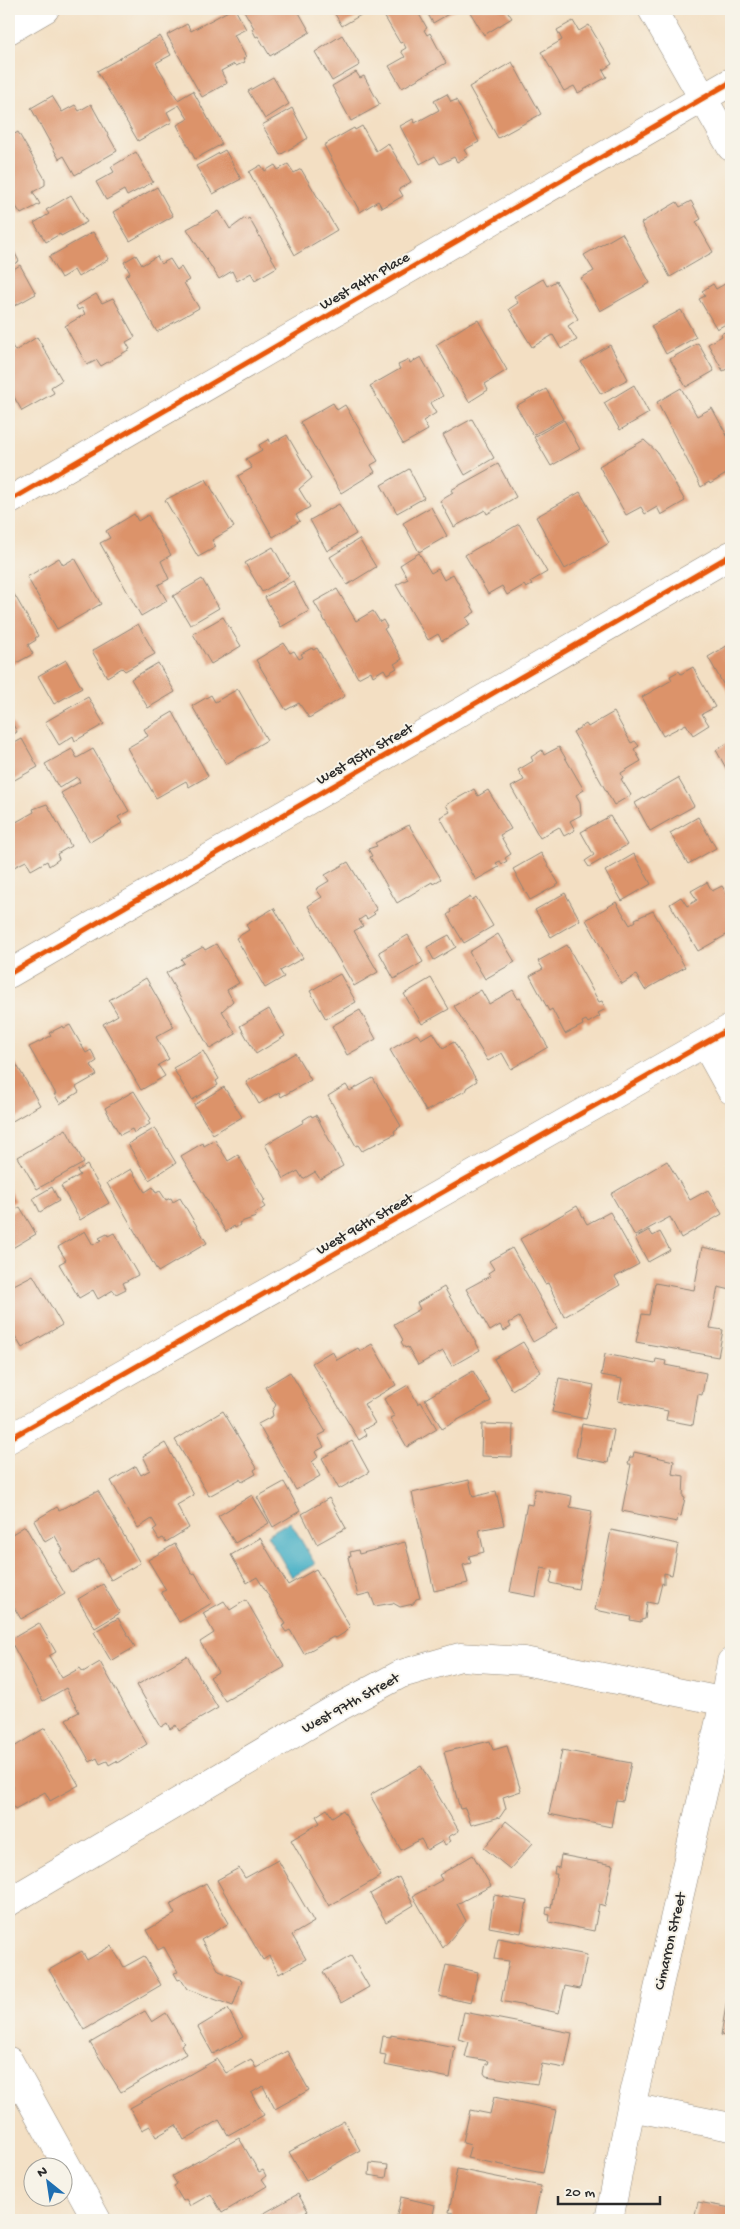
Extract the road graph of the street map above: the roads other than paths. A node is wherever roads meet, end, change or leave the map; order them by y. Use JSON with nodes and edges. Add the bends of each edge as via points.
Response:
{"nodes":[{"id":1,"x":45,"y":9,"type":"edge"},
{"id":2,"x":652,"y":9,"type":"edge"},
{"id":3,"x":9,"y":30,"type":"edge"},
{"id":4,"x":731,"y":82,"type":"edge"},
{"id":5,"x":703,"y":98,"type":"junction"},
{"id":6,"x":731,"y":147,"type":"edge"},
{"id":7,"x":9,"y":501,"type":"edge"},
{"id":8,"x":731,"y":554,"type":"edge"},
{"id":9,"x":9,"y":974,"type":"edge"},
{"id":10,"x":731,"y":1028,"type":"edge"},
{"id":11,"x":705,"y":1043,"type":"junction"},
{"id":12,"x":731,"y":1090,"type":"edge"},
{"id":13,"x":9,"y":1439,"type":"edge"},
{"id":14,"x":731,"y":1662,"type":"edge"},
{"id":15,"x":728,"y":1702,"type":"edge"},
{"id":16,"x":9,"y":1902,"type":"edge"},
{"id":17,"x":9,"y":2061,"type":"edge"},
{"id":18,"x":632,"y":2107,"type":"junction"},
{"id":19,"x":731,"y":2127,"type":"edge"},
{"id":20,"x":97,"y":2220,"type":"edge"},
{"id":21,"x":609,"y":2220,"type":"edge"}],
"edges":[{"from":1,"to":3,"type":"street"},
{"from":2,"to":5,"type":"street"},
{"from":4,"to":5,"type":"street","name":"West 94th Place"},
{"from":5,"to":6,"type":"street"},
{"from":5,"to":7,"type":"street","name":"West 94th Place"},
{"from":8,"to":9,"type":"street","name":"West 95th Street"},
{"from":10,"to":11,"type":"street","name":"West 96th Street"},
{"from":11,"to":12,"type":"street"},
{"from":11,"to":13,"type":"street","name":"West 96th Street"},
{"from":14,"to":15,"type":"street","name":"Cimarron Street"},
{"from":15,"to":16,"type":"street","name":"West 97th Street","via":[[524,1662],[460,1657],[402,1674],[332,1711]]},
{"from":15,"to":18,"type":"street","name":"Cimarron Street"},
{"from":17,"to":20,"type":"street"},
{"from":18,"to":19,"type":"street"},
{"from":18,"to":21,"type":"street","name":"Cimarron Street"}]}
